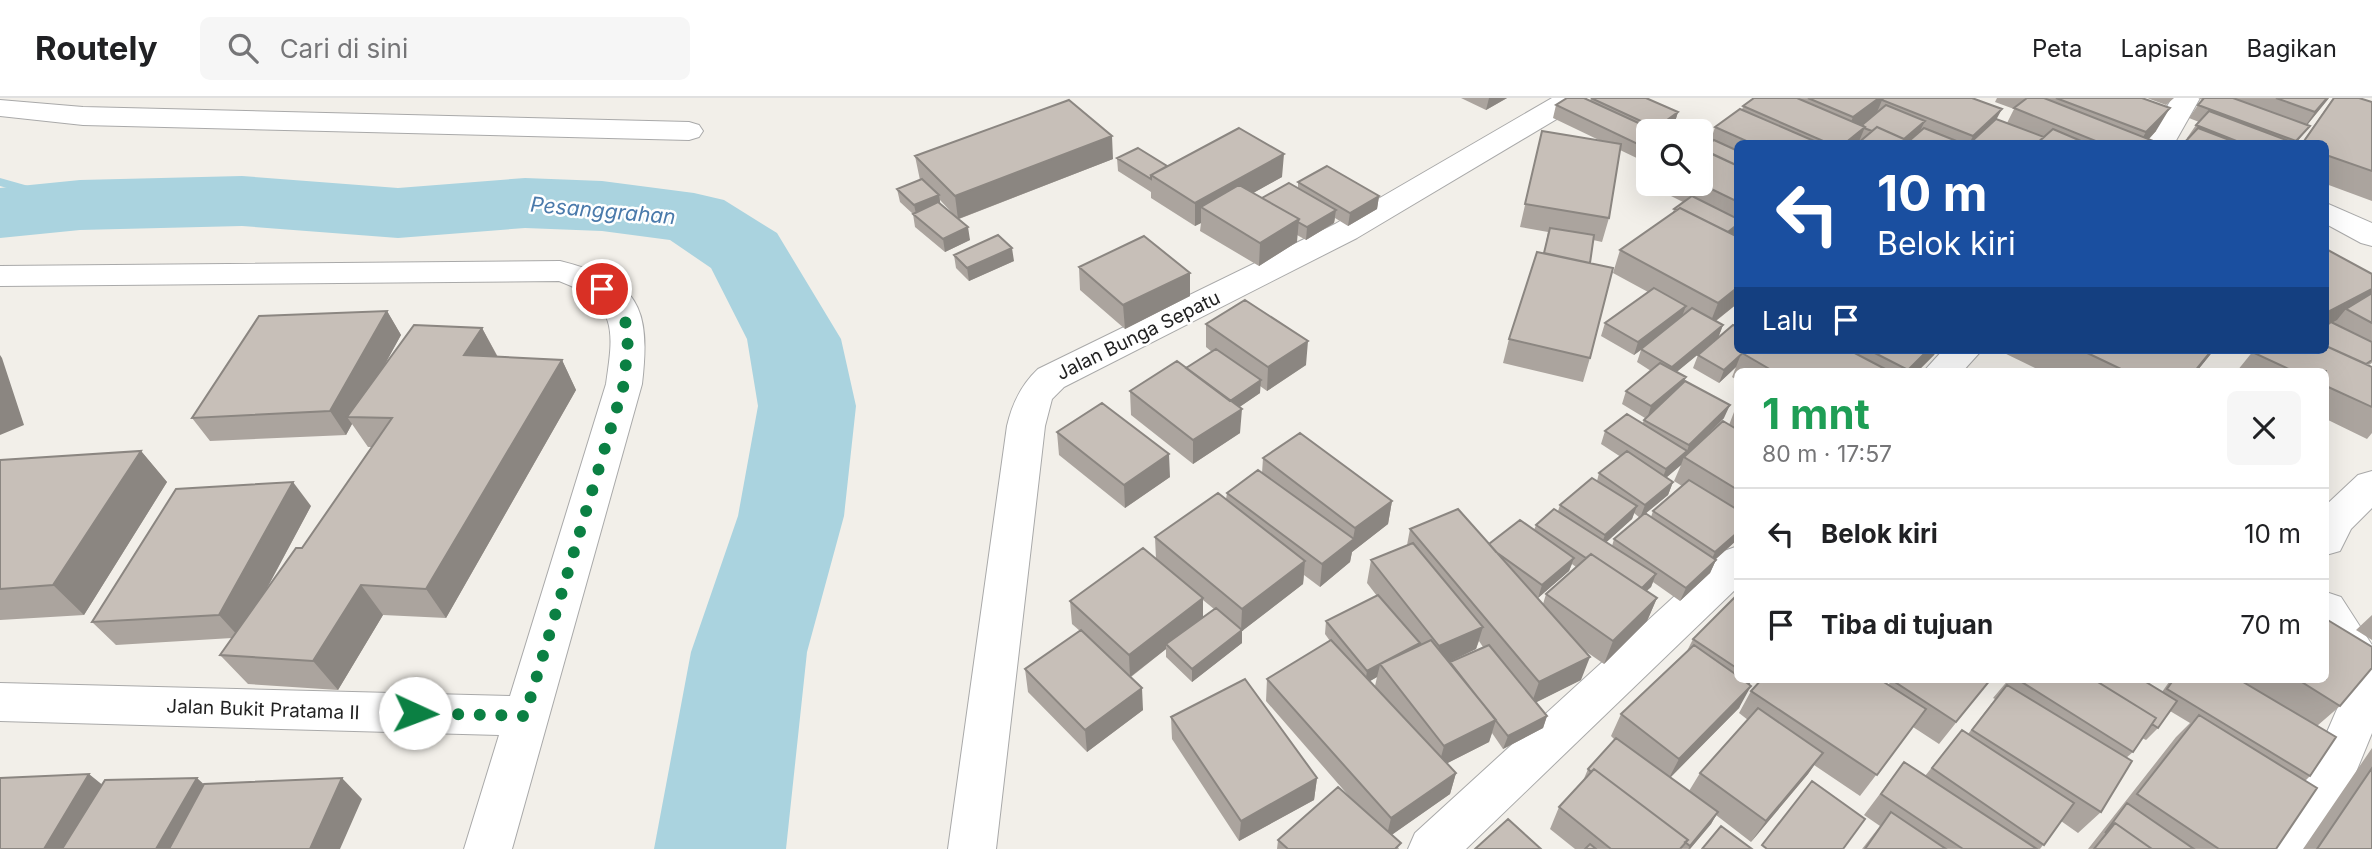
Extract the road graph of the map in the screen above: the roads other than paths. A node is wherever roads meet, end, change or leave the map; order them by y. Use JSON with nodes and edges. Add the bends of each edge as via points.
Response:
{"nodes":[{"id":1,"x":1572,"y":98,"type":"edge"},
{"id":2,"x":2186,"y":98,"type":"edge"},
{"id":3,"x":0,"y":108,"type":"edge"},
{"id":4,"x":688,"y":131,"type":"dead end"},
{"id":5,"x":2161,"y":140,"type":"edge"},
{"id":6,"x":2329,"y":214,"type":"edge"},
{"id":7,"x":2372,"y":236,"type":"edge"},
{"id":8,"x":0,"y":276,"type":"edge"},
{"id":9,"x":1960,"y":354,"type":"edge"},
{"id":10,"x":1945,"y":368,"type":"edge"},
{"id":11,"x":2372,"y":485,"type":"edge"},
{"id":12,"x":2329,"y":532,"type":"edge"},
{"id":13,"x":1734,"y":566,"type":"edge"},
{"id":14,"x":2329,"y":614,"type":"edge"},
{"id":15,"x":0,"y":702,"type":"edge"},
{"id":16,"x":525,"y":716,"type":"junction"},
{"id":17,"x":488,"y":849,"type":"edge"},
{"id":18,"x":972,"y":849,"type":"edge"},
{"id":19,"x":1432,"y":849,"type":"edge"},
{"id":20,"x":2282,"y":849,"type":"edge"}],
"edges":[{"from":1,"to":18,"type":"street","name":"Jalan Bunga Sepatu","via":[[1346,231],[1051,378],[1037,391],[1026,426]]},
{"from":2,"to":5,"type":"street"},
{"from":3,"to":4,"type":"street","via":[[83,116]]},
{"from":6,"to":7,"type":"street"},
{"from":8,"to":16,"type":"street","via":[[560,271],[602,289],[618,303],[628,327],[624,384]]},
{"from":9,"to":10,"type":"street"},
{"from":11,"to":12,"type":"street","via":[[2334,520]]},
{"from":13,"to":19,"type":"street"},
{"from":14,"to":20,"type":"street","via":[[2362,667],[2366,693],[2335,767]]},
{"from":15,"to":16,"type":"street","name":"Jalan Bukit Pratama II"},
{"from":16,"to":17,"type":"street"}]}
